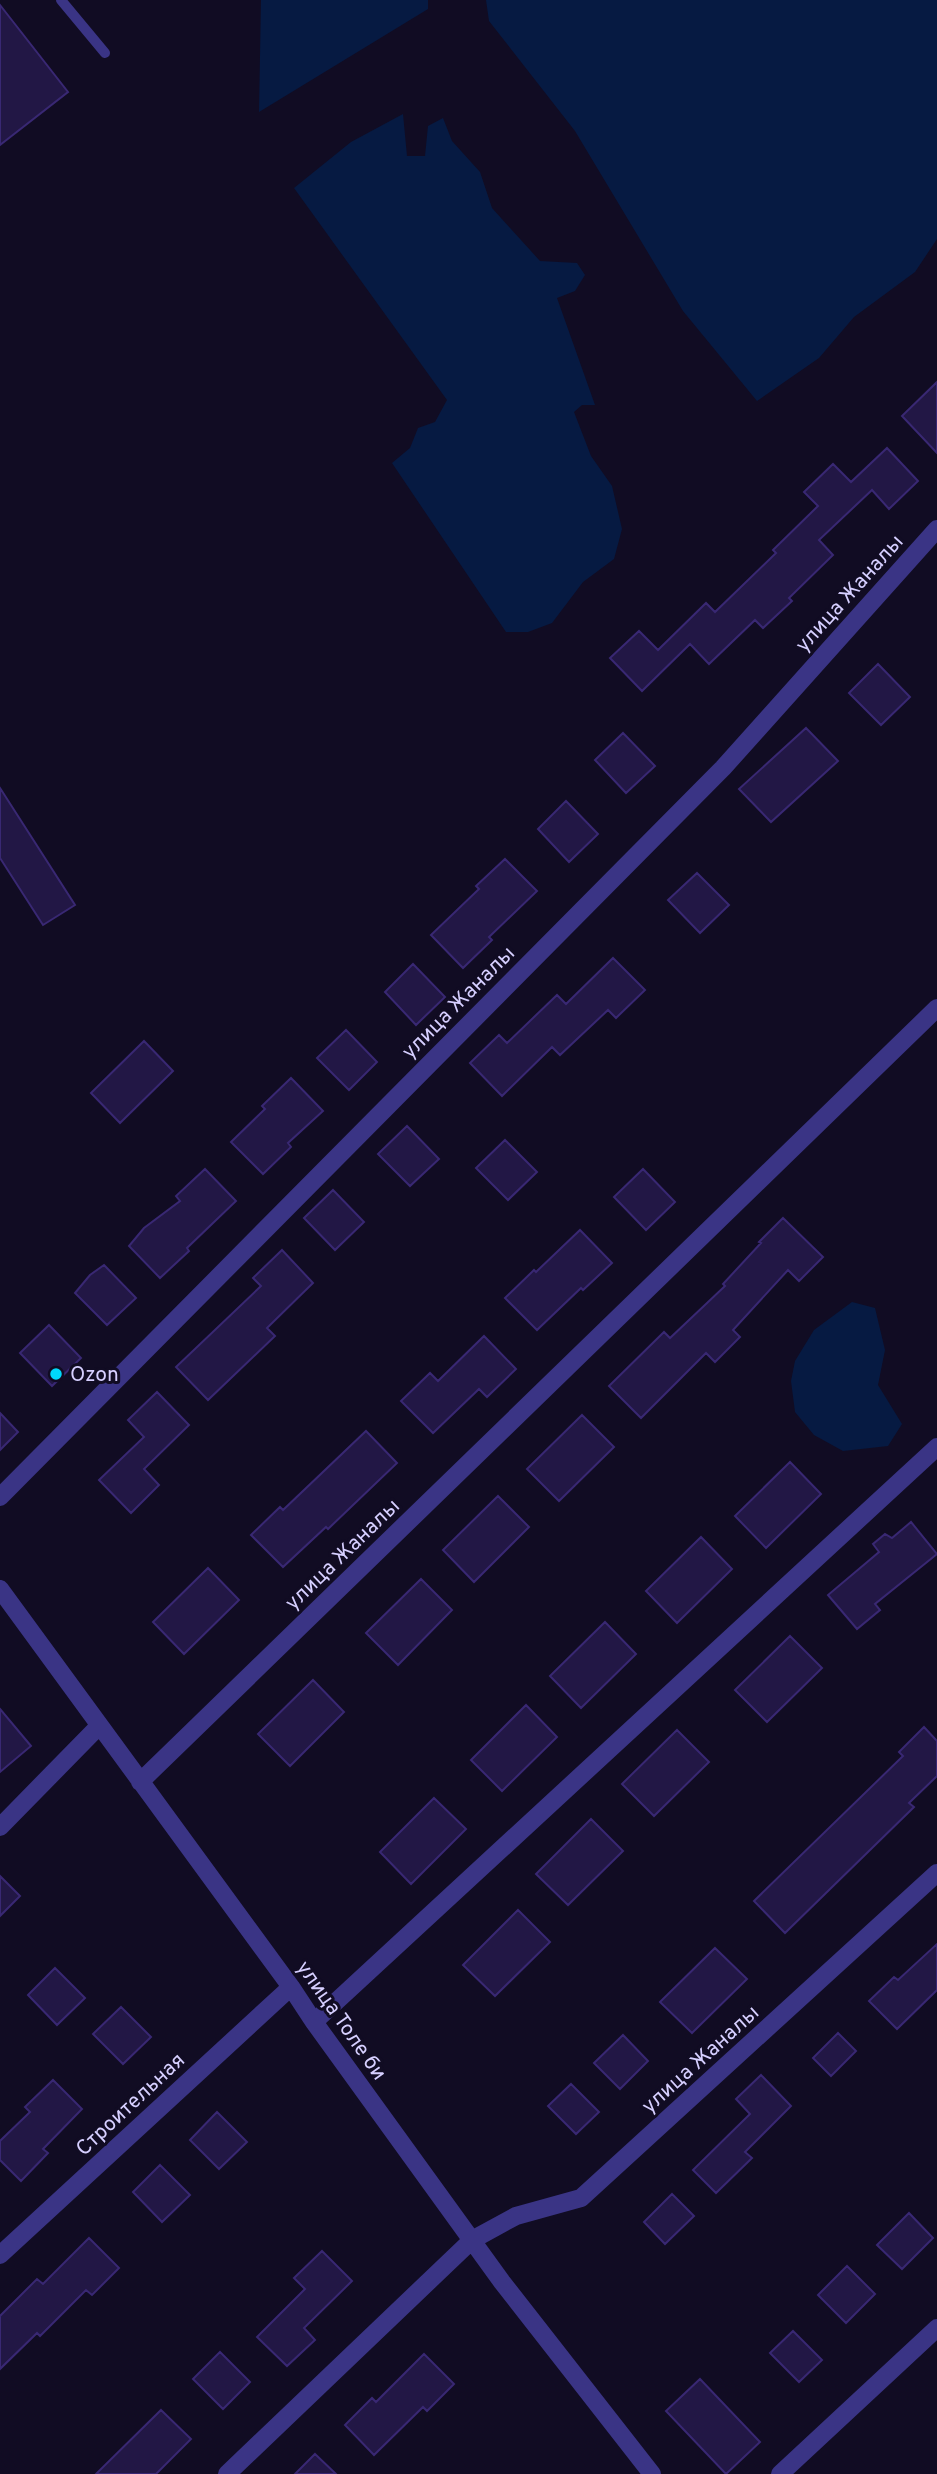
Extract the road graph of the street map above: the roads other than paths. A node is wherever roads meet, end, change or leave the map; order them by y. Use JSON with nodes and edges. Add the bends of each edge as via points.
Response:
{"nodes":[{"id":1,"x":61,"y":0,"type":"edge"},
{"id":2,"x":105,"y":53,"type":"dead end"},
{"id":3,"x":937,"y":529,"type":"edge"},
{"id":4,"x":937,"y":1008,"type":"edge"},
{"id":5,"x":937,"y":1447,"type":"edge"},
{"id":6,"x":0,"y":1497,"type":"edge"},
{"id":7,"x":0,"y":1589,"type":"edge"},
{"id":8,"x":99,"y":1726,"type":"junction"},
{"id":9,"x":140,"y":1782,"type":"junction"},
{"id":10,"x":0,"y":1827,"type":"edge"},
{"id":11,"x":937,"y":1873,"type":"edge"},
{"id":12,"x":291,"y":1987,"type":"junction"},
{"id":13,"x":314,"y":2022,"type":"junction"},
{"id":14,"x":472,"y":2241,"type":"junction"},
{"id":15,"x":0,"y":2255,"type":"edge"},
{"id":16,"x":937,"y":2328,"type":"edge"},
{"id":17,"x":227,"y":2474,"type":"edge"},
{"id":18,"x":652,"y":2474,"type":"edge"},
{"id":19,"x":780,"y":2474,"type":"edge"}],
"edges":[{"from":1,"to":2,"type":"lane"},
{"from":3,"to":6,"type":"street","name":"улица Жаналы","via":[[723,768]]},
{"from":4,"to":9,"type":"street","name":"улица Жаналы"},
{"from":5,"to":13,"type":"street"},
{"from":7,"to":8,"type":"street","name":"улица Толе би"},
{"from":8,"to":9,"type":"street","name":"улица Толе би"},
{"from":8,"to":10,"type":"street"},
{"from":9,"to":12,"type":"street","name":"улица Толе би"},
{"from":11,"to":14,"type":"street","name":"улица Жаналы","via":[[581,2198],[516,2216]]},
{"from":12,"to":13,"type":"street","name":"улица Толе би"},
{"from":12,"to":15,"type":"street","name":"Строительная"},
{"from":13,"to":14,"type":"street","name":"улица Толе би"},
{"from":14,"to":17,"type":"street"},
{"from":14,"to":18,"type":"street","name":"улица Толе би"},
{"from":16,"to":19,"type":"street"}]}
